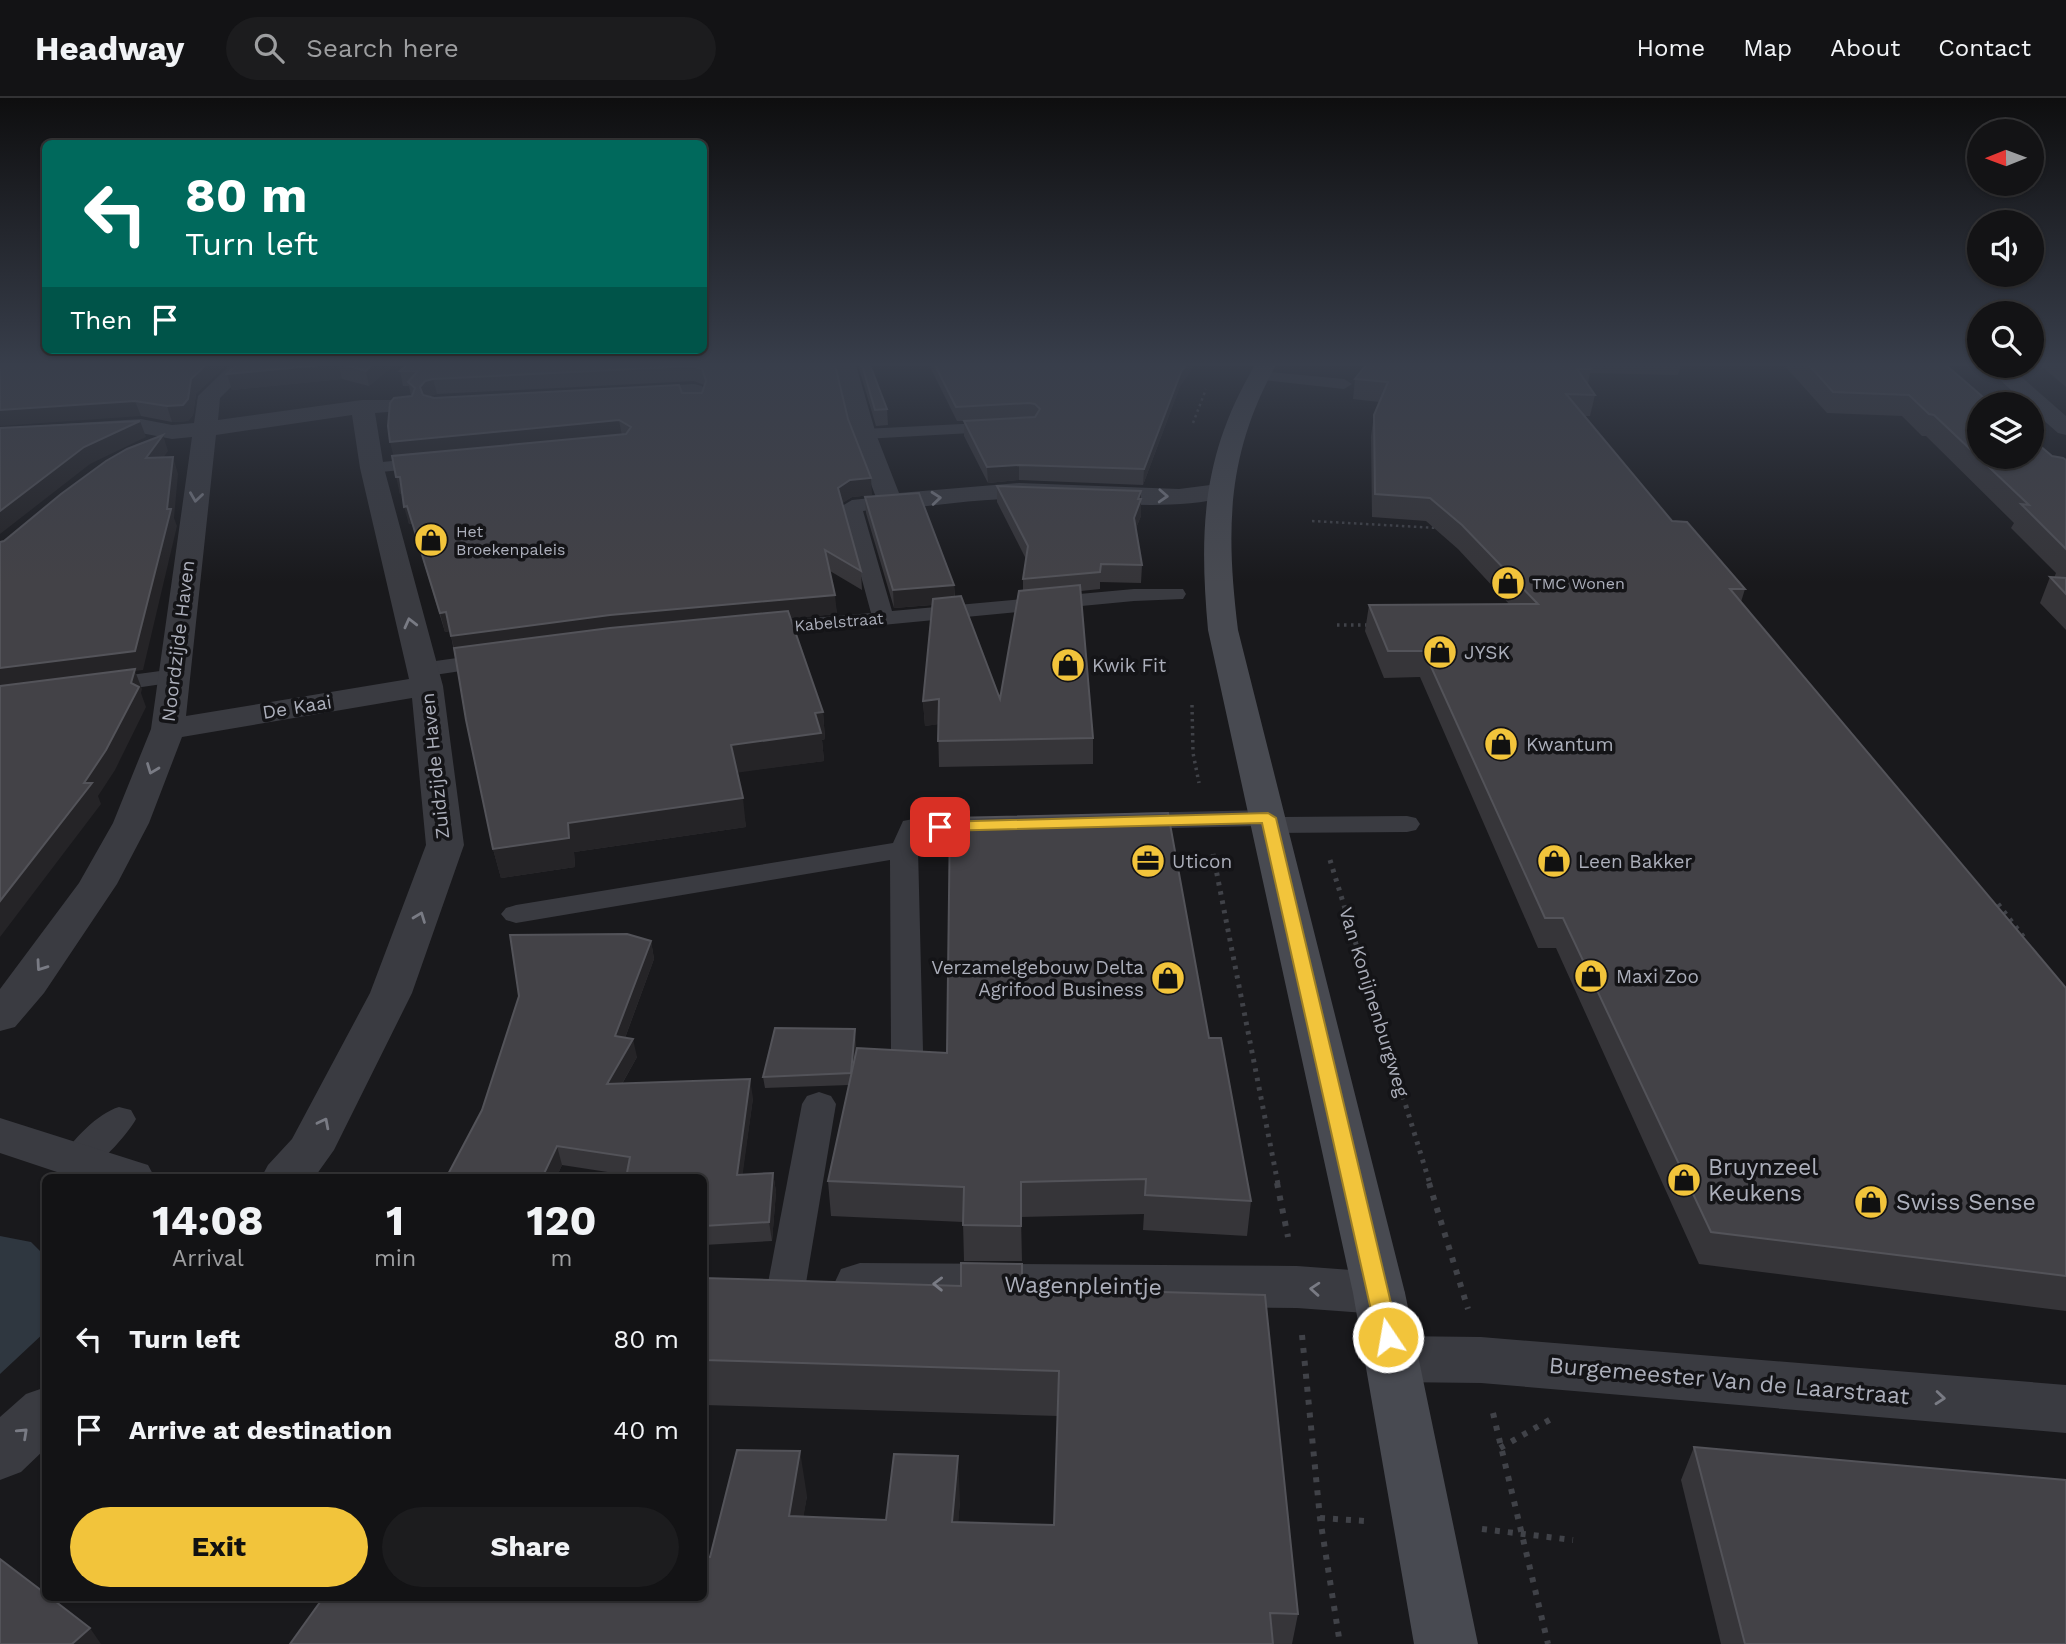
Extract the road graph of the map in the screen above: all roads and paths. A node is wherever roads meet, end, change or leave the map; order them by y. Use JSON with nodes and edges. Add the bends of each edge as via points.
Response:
{"nodes":[{"id":1,"x":179,"y":437,"type":"edge"},
{"id":2,"x":204,"y":437,"type":"edge"},
{"id":3,"x":367,"y":437,"type":"edge"},
{"id":4,"x":864,"y":437,"type":"edge"},
{"id":5,"x":1197,"y":437,"type":"edge"},
{"id":6,"x":1229,"y":437,"type":"edge"},
{"id":7,"x":131,"y":452,"type":"edge"},
{"id":8,"x":456,"y":460,"type":"edge"},
{"id":9,"x":372,"y":468,"type":"junction"},
{"id":10,"x":1199,"y":494,"type":"junction"},
{"id":11,"x":889,"y":502,"type":"junction"},
{"id":12,"x":1312,"y":521,"type":"dead end"},
{"id":13,"x":1436,"y":527,"type":"edge"},
{"id":14,"x":1175,"y":594,"type":"dead end"},
{"id":15,"x":883,"y":618,"type":"junction"},
{"id":16,"x":1337,"y":625,"type":"dead end"},
{"id":17,"x":1379,"y":625,"type":"edge"},
{"id":18,"x":735,"y":632,"type":"edge"},
{"id":19,"x":518,"y":657,"type":"edge"},
{"id":20,"x":174,"y":676,"type":"junction"},
{"id":21,"x":424,"y":678,"type":"junction"},
{"id":22,"x":82,"y":688,"type":"edge"},
{"id":23,"x":1192,"y":702,"type":"dead end"},
{"id":24,"x":167,"y":729,"type":"junction"},
{"id":25,"x":1206,"y":820,"type":"junction"},
{"id":26,"x":1108,"y":822,"type":"edge"},
{"id":27,"x":1269,"y":822,"type":"junction"},
{"id":28,"x":1407,"y":824,"type":"dead end"},
{"id":29,"x":1011,"y":825,"type":"edge"},
{"id":30,"x":1319,"y":825,"type":"junction"},
{"id":31,"x":904,"y":849,"type":"junction"},
{"id":32,"x":1998,"y":904,"type":"edge"},
{"id":33,"x":516,"y":914,"type":"dead end"},
{"id":34,"x":2028,"y":944,"type":"edge"},
{"id":35,"x":0,"y":1017,"type":"edge"},
{"id":36,"x":907,"y":1051,"type":"edge"},
{"id":37,"x":819,"y":1104,"type":"dead end"},
{"id":38,"x":119,"y":1119,"type":"dead end"},
{"id":39,"x":0,"y":1135,"type":"edge"},
{"id":40,"x":79,"y":1158,"type":"junction"},
{"id":41,"x":121,"y":1174,"type":"edge"},
{"id":42,"x":289,"y":1174,"type":"edge"},
{"id":43,"x":766,"y":1283,"type":"joint"},
{"id":44,"x":1297,"y":1287,"type":"junction"},
{"id":45,"x":1379,"y":1293,"type":"junction"},
{"id":46,"x":1392,"y":1359,"type":"junction"},
{"id":47,"x":1481,"y":1360,"type":"junction"},
{"id":48,"x":2066,"y":1409,"type":"edge"},
{"id":49,"x":42,"y":1415,"type":"edge"},
{"id":50,"x":0,"y":1454,"type":"edge"},
{"id":51,"x":1340,"y":1644,"type":"edge"},
{"id":52,"x":1446,"y":1644,"type":"edge"},
{"id":53,"x":1548,"y":1644,"type":"edge"}],
"edges":[{"from":1,"to":7,"type":"street"},
{"from":2,"to":20,"type":"street","name":"Noordzijde Haven","one_way":true},
{"from":3,"to":9,"type":"street","name":"Zuidzijde Haven"},
{"from":4,"to":11,"type":"street"},
{"from":5,"to":10,"type":"path"},
{"from":6,"to":10,"type":"main road"},
{"from":8,"to":9,"type":"lane"},
{"from":21,"to":9,"type":"street","name":"Zuidzijde Haven","one_way":true},
{"from":11,"to":10,"type":"street","one_way":true,"via":[[1019,491]]},
{"from":10,"to":27,"type":"main road","via":[[1223,630]]},
{"from":11,"to":15,"type":"lane","via":[[852,506]]},
{"from":12,"to":13,"type":"path"},
{"from":14,"to":15,"type":"lane","name":"Kabelstraat"},
{"from":15,"to":18,"type":"lane","name":"Kabelstraat"},
{"from":16,"to":17,"type":"path"},
{"from":19,"to":21,"type":"lane"},
{"from":20,"to":22,"type":"lane"},
{"from":20,"to":24,"type":"street","name":"Noordzijde Haven"},
{"from":21,"to":24,"type":"street","name":"De Kaai"},
{"from":42,"to":21,"type":"street","name":"Zuidzijde Haven","one_way":true,"via":[[310,1150],[391,993],[445,845]]},
{"from":23,"to":25,"type":"path","via":[[1193,753]]},
{"from":24,"to":35,"type":"street","name":"Noordzijde Haven","one_way":true,"via":[[131,823],[98,884]]},
{"from":25,"to":26,"type":"lane"},
{"from":25,"to":27,"type":"lane"},
{"from":25,"to":44,"type":"path"},
{"from":27,"to":30,"type":"lane"},
{"from":27,"to":45,"type":"main road"},
{"from":28,"to":30,"type":"lane"},
{"from":29,"to":31,"type":"lane","via":[[913,827]]},
{"from":30,"to":47,"type":"path","name":"Van Konijnenburgweg"},
{"from":31,"to":33,"type":"lane"},
{"from":31,"to":36,"type":"lane"},
{"from":32,"to":34,"type":"path"},
{"from":37,"to":43,"type":"lane"},
{"from":38,"to":40,"type":"lane"},
{"from":39,"to":40,"type":"street"},
{"from":40,"to":41,"type":"street"},
{"from":44,"to":43,"type":"street","name":"Wagenpleintje","one_way":true},
{"from":45,"to":44,"type":"street","name":"Wagenpleintje","one_way":true},
{"from":44,"to":51,"type":"path","via":[[1320,1518]]},
{"from":45,"to":46,"type":"main road"},
{"from":46,"to":47,"type":"street","name":"Burgemeester Van de Laarstraat"},
{"from":46,"to":52,"type":"main road"},
{"from":47,"to":48,"type":"street","name":"Burgemeester Van de Laarstraat","one_way":true},
{"from":47,"to":53,"type":"path","name":"Van Konijnenburgweg"},
{"from":50,"to":49,"type":"street","one_way":true}]}
